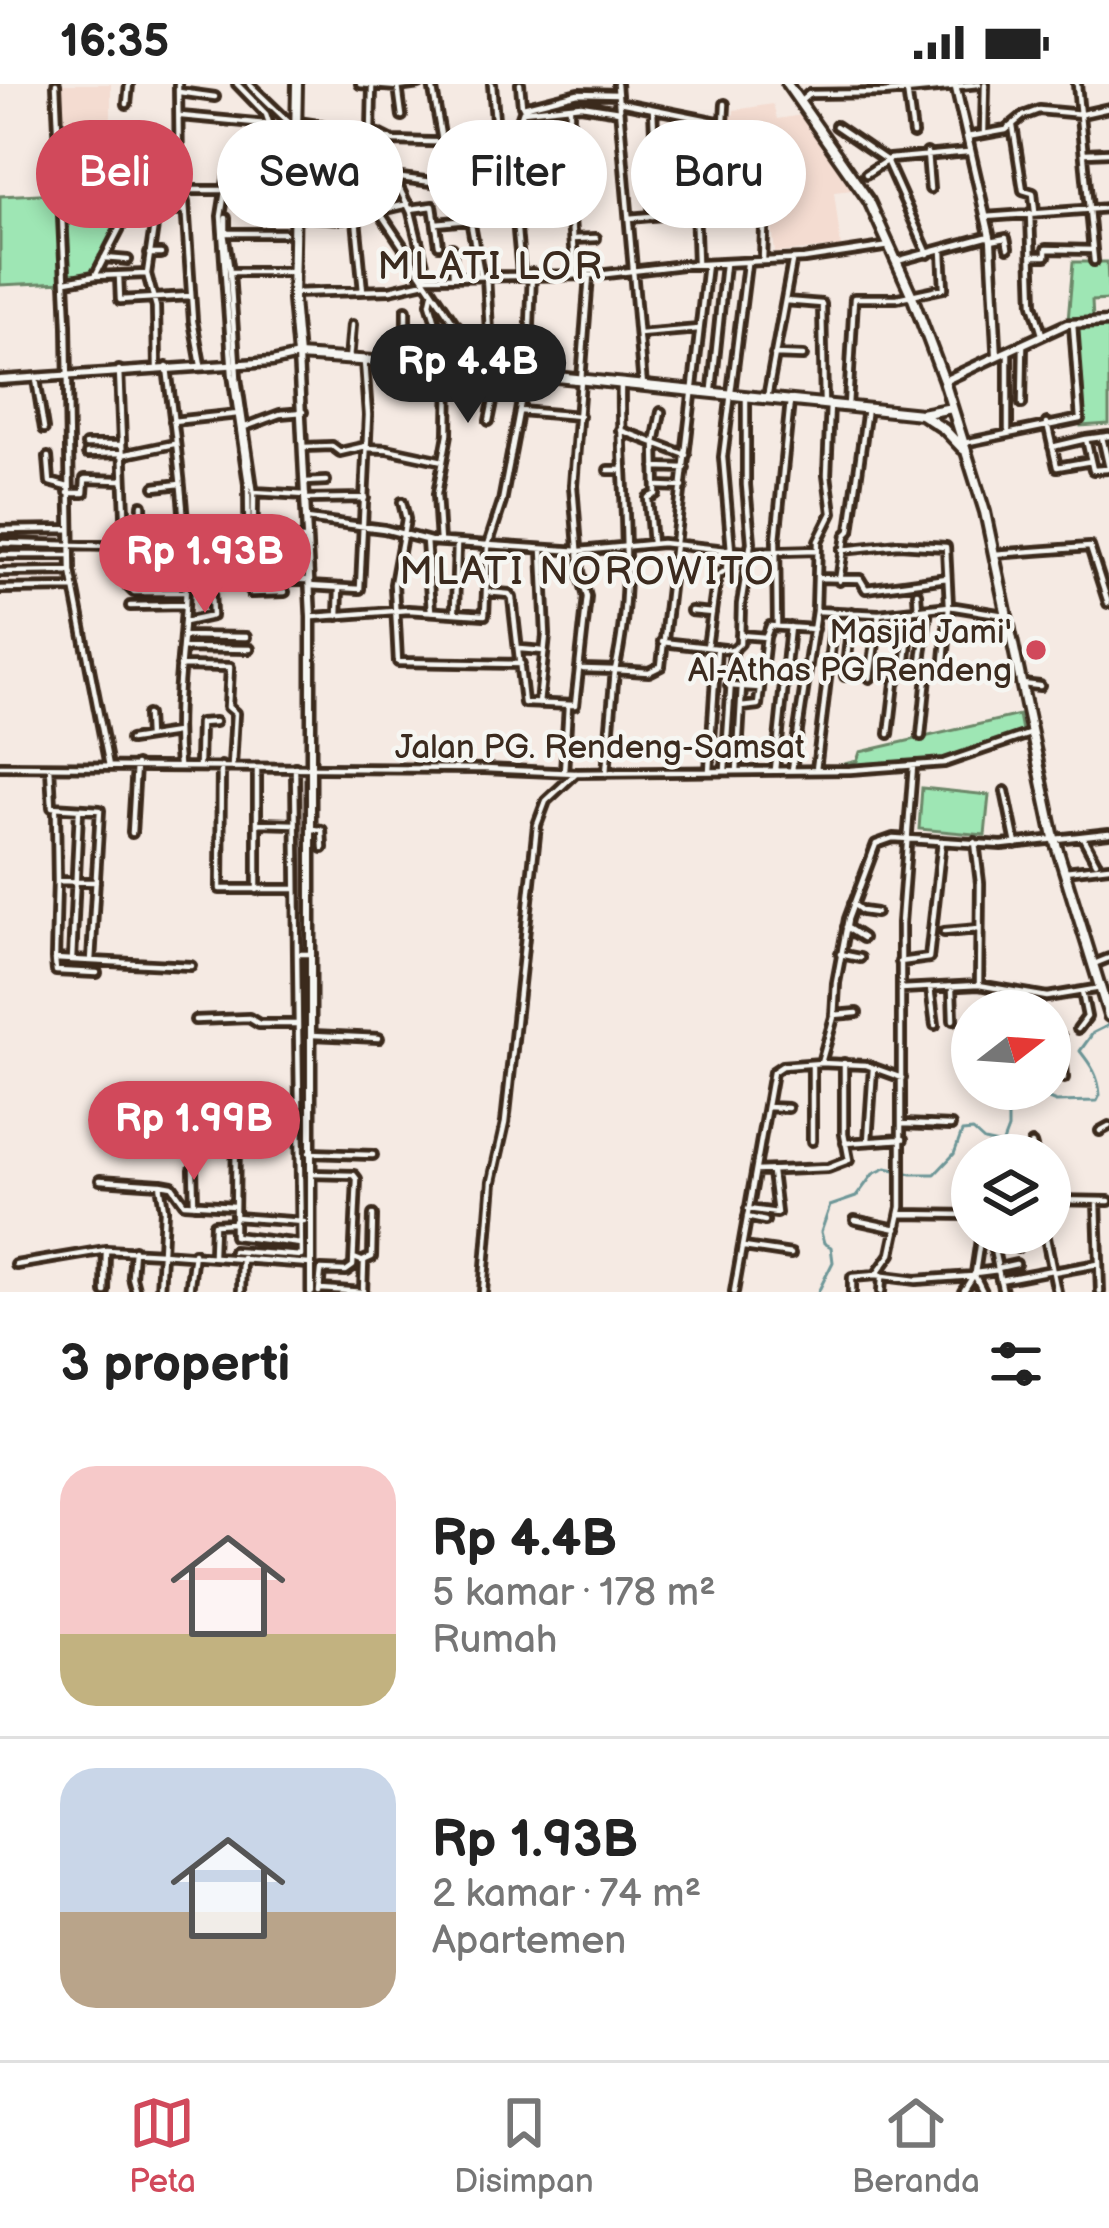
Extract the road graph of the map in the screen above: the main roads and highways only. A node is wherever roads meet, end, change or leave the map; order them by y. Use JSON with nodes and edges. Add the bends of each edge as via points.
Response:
{"nodes":[{"id":1,"x":297,"y":84,"type":"edge"},
{"id":2,"x":788,"y":84,"type":"edge"},
{"id":3,"x":952,"y":408,"type":"junction"},
{"id":4,"x":921,"y":414,"type":"junction"},
{"id":5,"x":968,"y":455,"type":"junction"},
{"id":6,"x":1109,"y":1016,"type":"edge"}],
"edges":[{"from":1,"to":4,"type":"main road","via":[[293,293],[300,356]]},
{"from":2,"to":3,"type":"main road","via":[[860,186]]},
{"from":3,"to":4,"type":"main road"},
{"from":3,"to":5,"type":"main road"},
{"from":4,"to":5,"type":"main road"},
{"from":5,"to":6,"type":"main road","via":[[1054,838]]}]}
